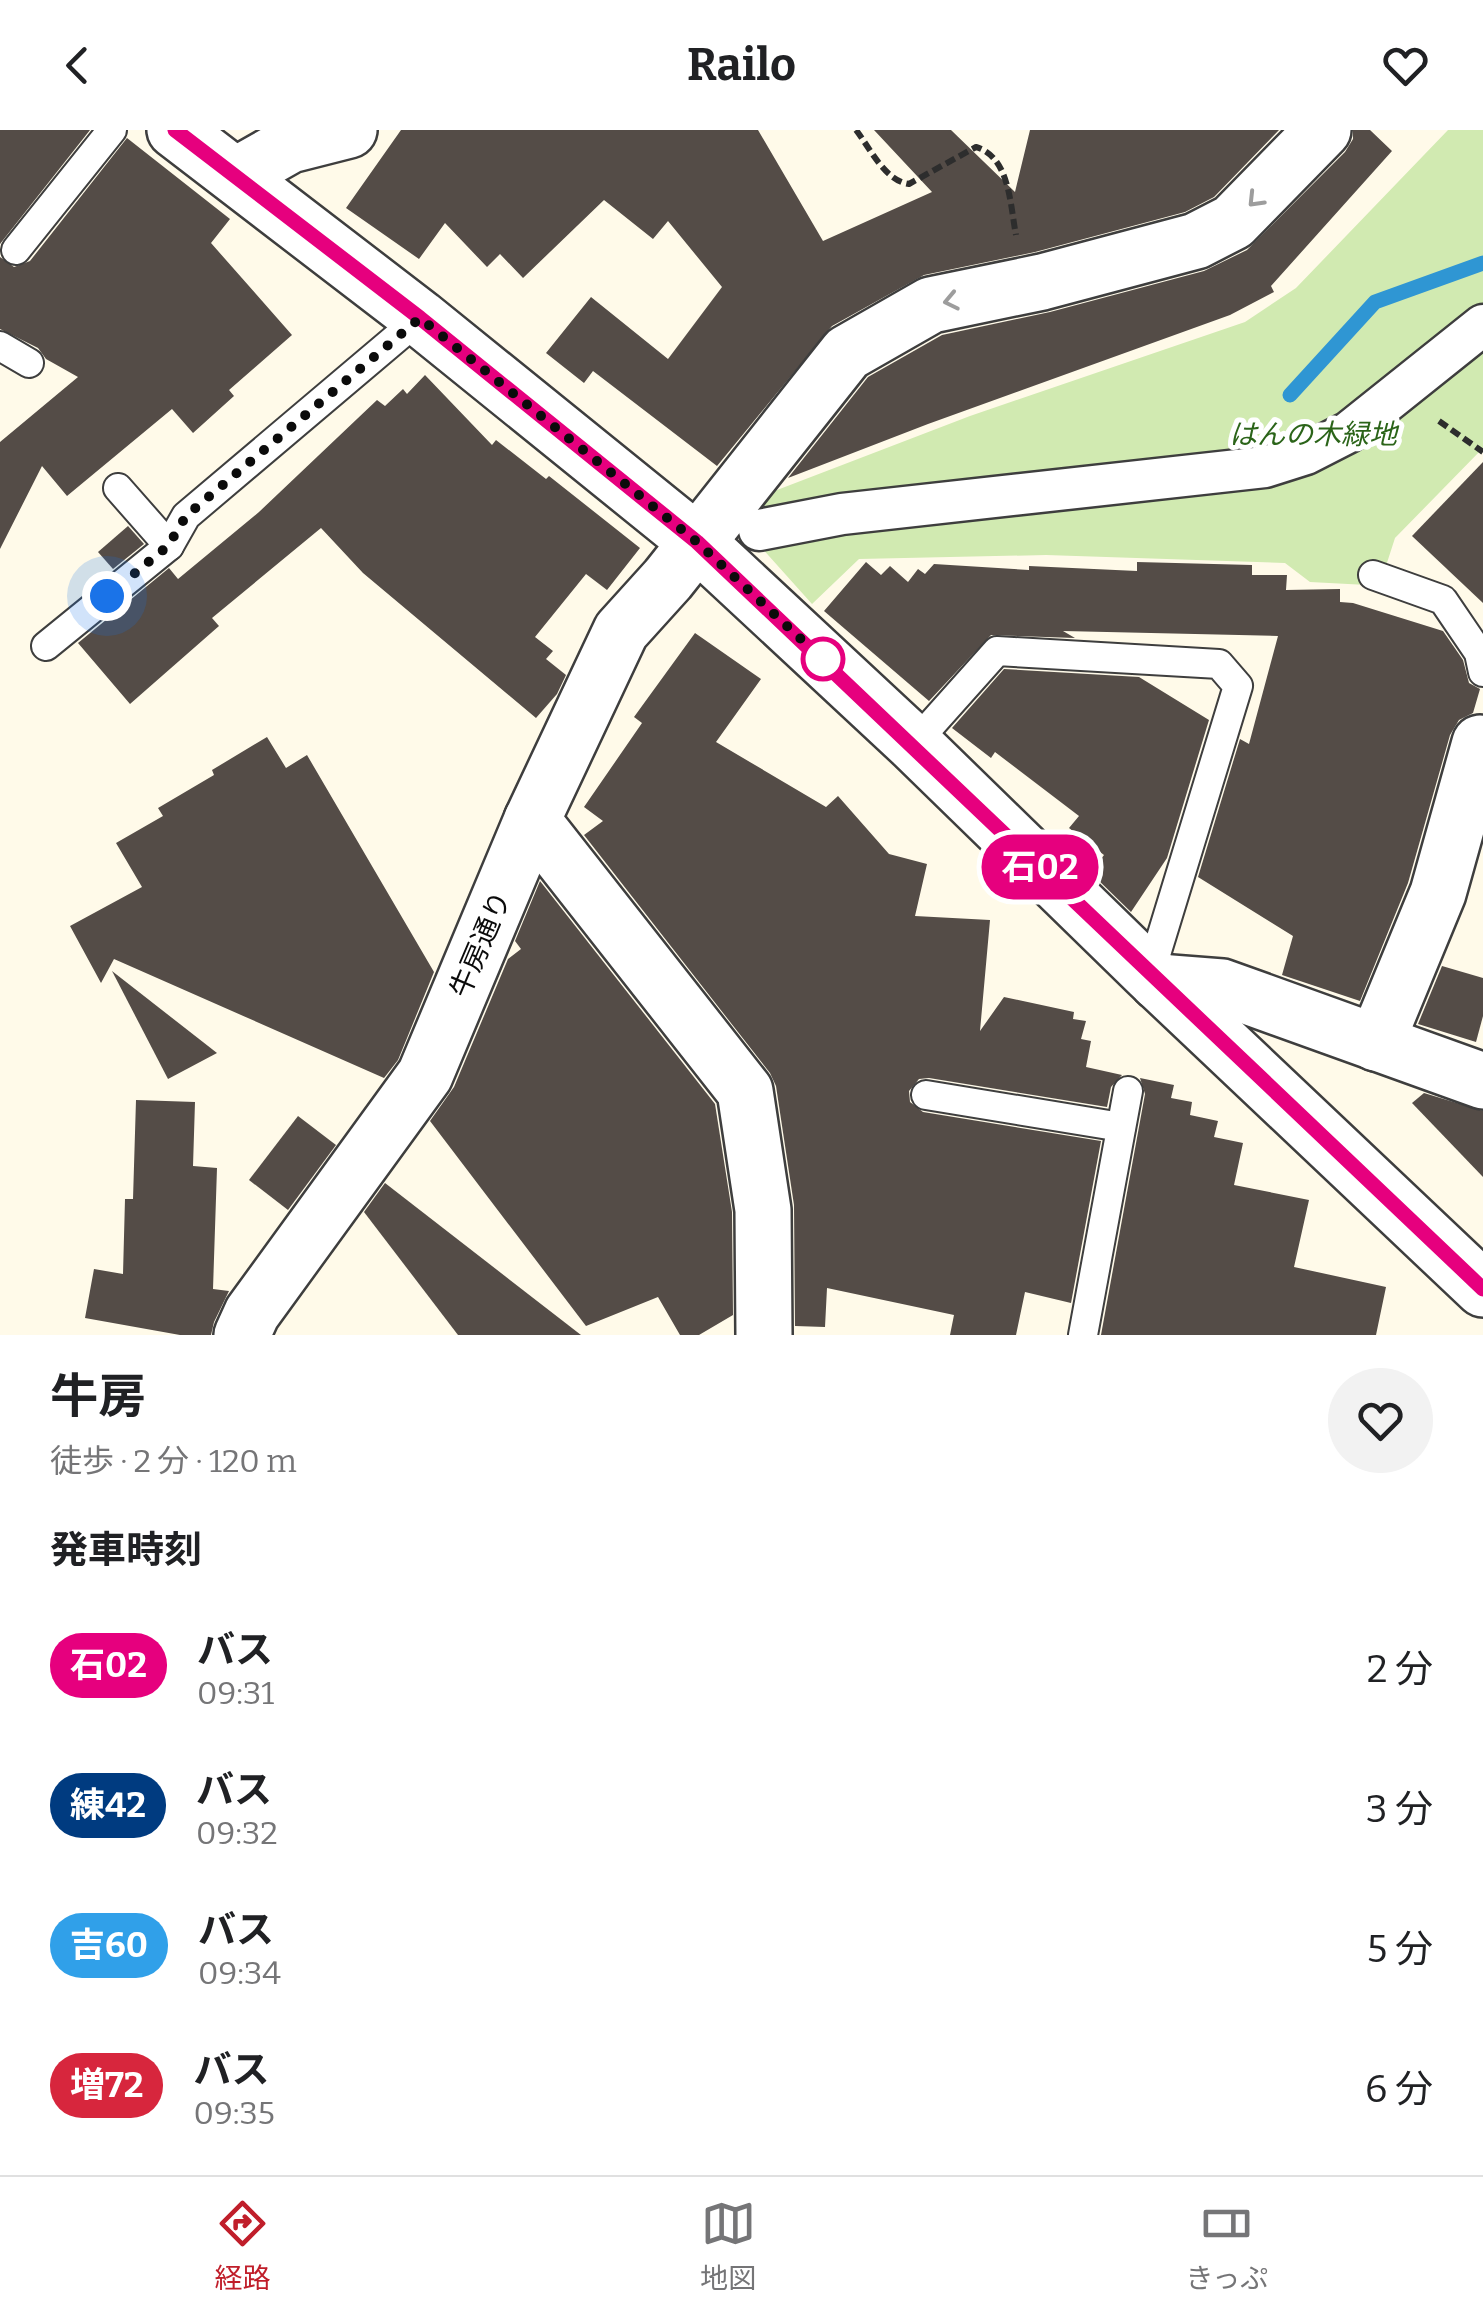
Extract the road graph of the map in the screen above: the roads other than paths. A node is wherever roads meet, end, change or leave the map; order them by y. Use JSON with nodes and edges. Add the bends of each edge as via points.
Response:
{"nodes":[{"id":1,"x":112,"y":130,"type":"edge"},
{"id":2,"x":175,"y":130,"type":"edge"},
{"id":3,"x":349,"y":130,"type":"edge"},
{"id":4,"x":1323,"y":130,"type":"edge"},
{"id":5,"x":237,"y":175,"type":"junction"},
{"id":6,"x":16,"y":250,"type":"dead end"},
{"id":7,"x":420,"y":318,"type":"junction"},
{"id":8,"x":1483,"y":324,"type":"edge"},
{"id":9,"x":0,"y":346,"type":"edge"},
{"id":10,"x":29,"y":363,"type":"dead end"},
{"id":11,"x":118,"y":488,"type":"dead end"},
{"id":12,"x":759,"y":530,"type":"dead end"},
{"id":13,"x":697,"y":542,"type":"junction"},
{"id":14,"x":168,"y":546,"type":"junction"},
{"id":15,"x":1373,"y":576,"type":"dead end"},
{"id":16,"x":46,"y":646,"type":"dead end"},
{"id":17,"x":1483,"y":672,"type":"edge"},
{"id":18,"x":1482,"y":732,"type":"edge"},
{"id":19,"x":914,"y":744,"type":"junction"},
{"id":20,"x":532,"y":820,"type":"junction"},
{"id":21,"x":1154,"y":978,"type":"junction"},
{"id":22,"x":1376,"y":1043,"type":"junction"},
{"id":23,"x":1483,"y":1082,"type":"edge"},
{"id":24,"x":1128,"y":1091,"type":"dead end"},
{"id":25,"x":926,"y":1096,"type":"dead end"},
{"id":26,"x":1121,"y":1127,"type":"junction"},
{"id":27,"x":1483,"y":1289,"type":"edge"},
{"id":28,"x":242,"y":1335,"type":"edge"},
{"id":29,"x":764,"y":1335,"type":"edge"},
{"id":30,"x":1084,"y":1335,"type":"edge"}],
"edges":[{"from":1,"to":6,"type":"lane"},
{"from":2,"to":5,"type":"street"},
{"from":3,"to":5,"type":"street","via":[[290,144]]},
{"from":4,"to":13,"type":"street","name":"牛房通り","one_way":true,"via":[[1233,222],[1196,241],[931,305],[847,353]]},
{"from":5,"to":7,"type":"street"},
{"from":7,"to":13,"type":"street"},
{"from":7,"to":14,"type":"lane","via":[[186,516]]},
{"from":8,"to":12,"type":"street","via":[[1349,432],[1265,466],[842,514]]},
{"from":9,"to":10,"type":"lane"},
{"from":11,"to":14,"type":"lane"},
{"from":13,"to":19,"type":"street"},
{"from":13,"to":20,"type":"street","name":"牛房通り","via":[[621,631]]},
{"from":14,"to":16,"type":"lane"},
{"from":15,"to":17,"type":"lane","via":[[1443,600],[1479,653]]},
{"from":18,"to":22,"type":"street","via":[[1438,893]]},
{"from":19,"to":21,"type":"street"},
{"from":19,"to":21,"type":"lane","via":[[998,651],[1219,664],[1238,686]]},
{"from":20,"to":28,"type":"street","name":"牛房通り","via":[[425,1075],[252,1312]]},
{"from":20,"to":29,"type":"street","via":[[745,1092],[763,1210]]},
{"from":21,"to":22,"type":"street","via":[[1222,987]]},
{"from":21,"to":27,"type":"street"},
{"from":22,"to":23,"type":"street"},
{"from":24,"to":26,"type":"lane"},
{"from":25,"to":26,"type":"lane"},
{"from":26,"to":30,"type":"lane"}]}
